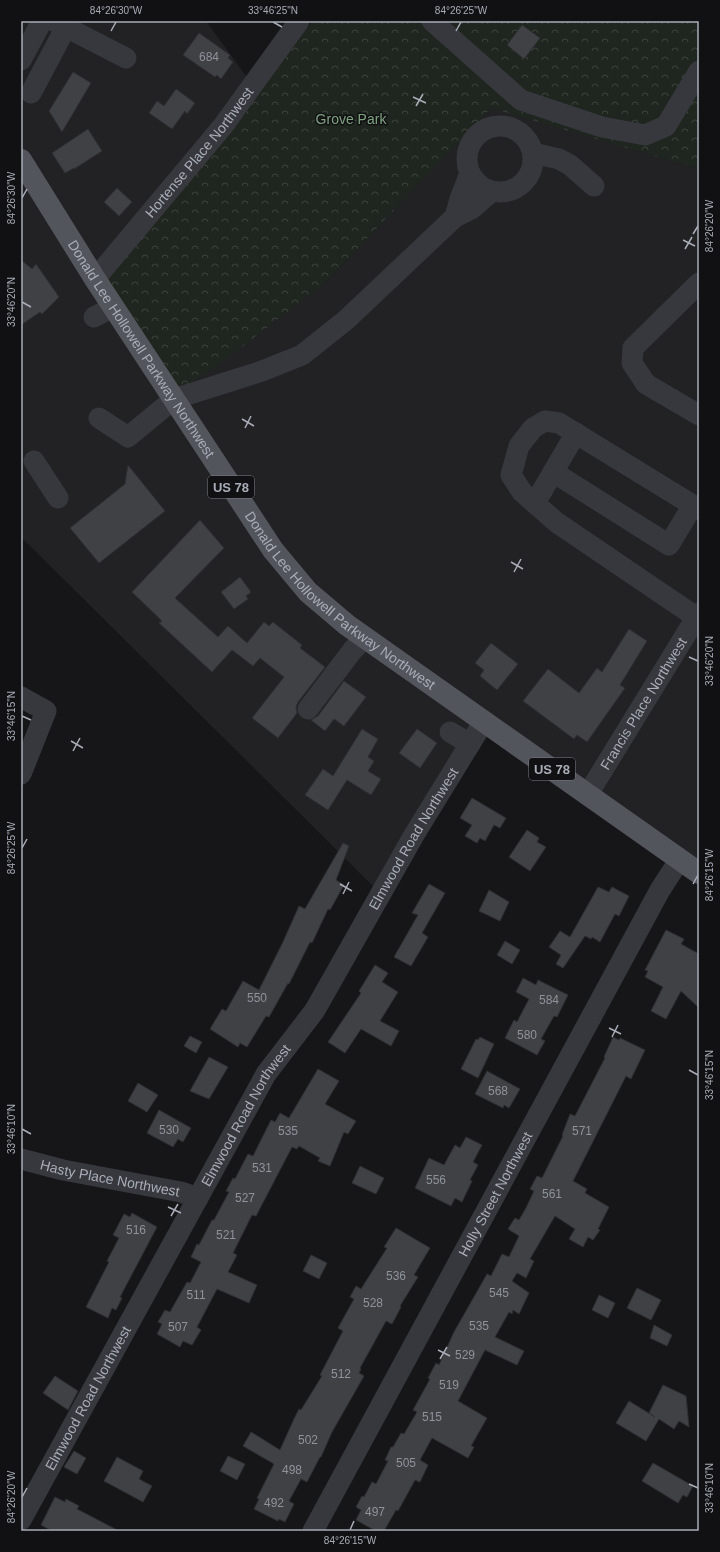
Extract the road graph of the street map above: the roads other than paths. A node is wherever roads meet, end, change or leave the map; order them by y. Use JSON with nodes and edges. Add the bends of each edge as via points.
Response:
{"nodes":[{"id":1,"x":42,"y":21,"type":"edge"},
{"id":2,"x":299,"y":21,"type":"edge"},
{"id":3,"x":432,"y":21,"type":"edge"},
{"id":4,"x":60,"y":24,"type":"edge"},
{"id":5,"x":126,"y":58,"type":"dead end"},
{"id":6,"x":21,"y":60,"type":"edge"},
{"id":7,"x":699,"y":71,"type":"edge"},
{"id":8,"x":31,"y":93,"type":"dead end"},
{"id":9,"x":533,"y":153,"type":"junction"},
{"id":10,"x":21,"y":160,"type":"edge"},
{"id":11,"x":470,"y":174,"type":"junction"},
{"id":12,"x":594,"y":186,"type":"dead end"},
{"id":13,"x":492,"y":191,"type":"junction"},
{"id":14,"x":455,"y":217,"type":"junction"},
{"id":15,"x":95,"y":279,"type":"junction"},
{"id":16,"x":699,"y":283,"type":"edge"},
{"id":17,"x":113,"y":307,"type":"junction"},
{"id":18,"x":94,"y":317,"type":"dead end"},
{"id":19,"x":174,"y":399,"type":"junction"},
{"id":20,"x":699,"y":414,"type":"edge"},
{"id":21,"x":99,"y":418,"type":"dead end"},
{"id":22,"x":576,"y":433,"type":"junction"},
{"id":23,"x":34,"y":461,"type":"dead end"},
{"id":24,"x":553,"y":472,"type":"junction"},
{"id":25,"x":58,"y":498,"type":"dead end"},
{"id":26,"x":535,"y":504,"type":"junction"},
{"id":27,"x":696,"y":507,"type":"edge"},
{"id":28,"x":698,"y":615,"type":"edge"},
{"id":29,"x":365,"y":637,"type":"junction"},
{"id":30,"x":21,"y":697,"type":"edge"},
{"id":31,"x":308,"y":709,"type":"dead end"},
{"id":32,"x":484,"y":721,"type":"junction"},
{"id":33,"x":450,"y":732,"type":"dead end"},
{"id":34,"x":470,"y":744,"type":"junction"},
{"id":35,"x":21,"y":774,"type":"edge"},
{"id":36,"x":588,"y":794,"type":"junction"},
{"id":37,"x":680,"y":859,"type":"junction"},
{"id":38,"x":699,"y":873,"type":"edge"},
{"id":39,"x":21,"y":1159,"type":"edge"},
{"id":40,"x":198,"y":1198,"type":"junction"},
{"id":41,"x":21,"y":1520,"type":"edge"},
{"id":42,"x":313,"y":1531,"type":"edge"}],
"edges":[{"from":1,"to":6,"type":"street"},
{"from":2,"to":15,"type":"street","name":"Hortense Place Northwest","via":[[223,126]]},
{"from":3,"to":7,"type":"street","via":[[521,100],[602,127],[638,134],[645,135],[666,126]]},
{"from":4,"to":5,"type":"street"},
{"from":4,"to":8,"type":"street"},
{"from":9,"to":11,"type":"street","via":[[521,134],[511,128],[489,127],[475,136],[466,151],[465,162]]},
{"from":9,"to":12,"type":"street","via":[[560,159]]},
{"from":9,"to":13,"type":"street","via":[[530,174],[524,183],[515,190],[505,193]]},
{"from":10,"to":15,"type":"main road","name":"Donald Lee Hollowell Parkway Northwest","number":"US 78"},
{"from":11,"to":13,"type":"street","via":[[479,184]]},
{"from":11,"to":14,"type":"street"},
{"from":13,"to":14,"type":"street","via":[[473,208]]},
{"from":14,"to":19,"type":"street","via":[[346,320],[302,355],[262,371]]},
{"from":15,"to":17,"type":"main road","name":"Donald Lee Hollowell Parkway Northwest","number":"US 78"},
{"from":16,"to":20,"type":"street","via":[[633,348],[632,363],[646,384]]},
{"from":17,"to":18,"type":"street"},
{"from":17,"to":19,"type":"main road","name":"Donald Lee Hollowell Parkway Northwest","number":"US 78"},
{"from":19,"to":21,"type":"street","via":[[128,437]]},
{"from":19,"to":29,"type":"main road","name":"Donald Lee Hollowell Parkway Northwest","number":"US 78","via":[[273,550],[308,592]]},
{"from":22,"to":24,"type":"street"},
{"from":22,"to":26,"type":"street","via":[[559,423],[546,421],[533,428],[519,446],[511,475],[522,492]]},
{"from":22,"to":27,"type":"street"},
{"from":23,"to":25,"type":"street"},
{"from":24,"to":26,"type":"street"},
{"from":24,"to":27,"type":"street","via":[[669,545]]},
{"from":26,"to":28,"type":"street","via":[[556,522]]},
{"from":28,"to":36,"type":"street","name":"Francis Place Northwest"},
{"from":29,"to":31,"type":"street"},
{"from":29,"to":32,"type":"main road","name":"Donald Lee Hollowell Parkway Northwest","number":"US 78"},
{"from":30,"to":35,"type":"street","via":[[46,711]]},
{"from":32,"to":34,"type":"street","name":"Elmwood Road Northwest"},
{"from":32,"to":36,"type":"main road","name":"Donald Lee Hollowell Parkway Northwest","number":"US 78"},
{"from":33,"to":34,"type":"street"},
{"from":34,"to":40,"type":"street","name":"Elmwood Road Northwest","via":[[414,835],[315,1010],[266,1074]]},
{"from":36,"to":37,"type":"main road","name":"Donald Lee Hollowell Parkway Northwest","number":"US 78"},
{"from":37,"to":38,"type":"main road","name":"Donald Lee Hollowell Parkway Northwest","number":"US 78"},
{"from":37,"to":42,"type":"street","name":"Holly Street Northwest","via":[[652,904]]},
{"from":39,"to":40,"type":"street","name":"Hasty Place Northwest","via":[[63,1170],[181,1192]]},
{"from":40,"to":41,"type":"street","name":"Elmwood Road Northwest"}]}
